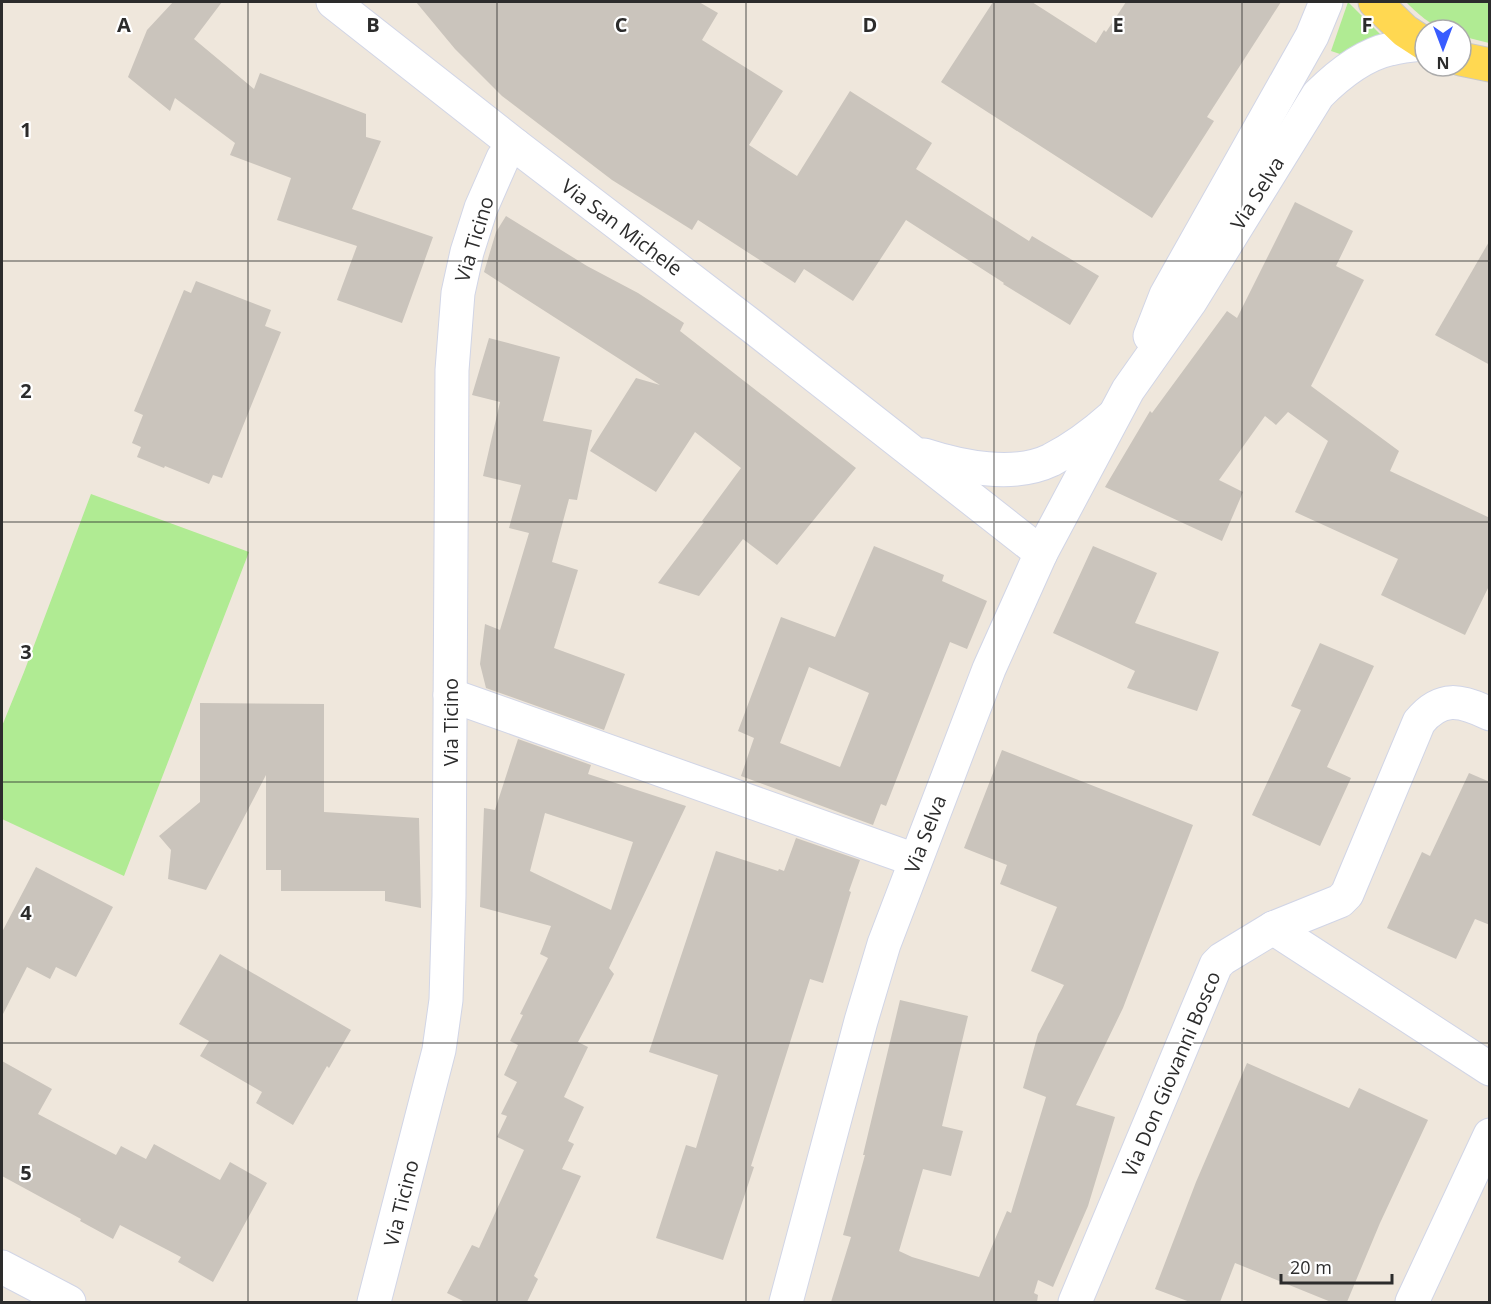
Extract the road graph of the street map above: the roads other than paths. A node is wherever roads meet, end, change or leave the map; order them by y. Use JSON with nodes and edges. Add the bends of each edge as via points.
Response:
{"nodes":[{"id":1,"x":333,"y":2,"type":"edge"},
{"id":2,"x":1326,"y":2,"type":"edge"},
{"id":3,"x":1375,"y":2,"type":"edge"},
{"id":4,"x":1413,"y":36,"type":"edge"},
{"id":5,"x":1413,"y":46,"type":"edge"},
{"id":6,"x":1473,"y":62,"type":"edge"},
{"id":7,"x":1490,"y":65,"type":"edge"},
{"id":8,"x":515,"y":145,"type":"junction"},
{"id":9,"x":1120,"y":404,"type":"junction"},
{"id":10,"x":911,"y":451,"type":"junction"},
{"id":11,"x":1041,"y":553,"type":"junction"},
{"id":12,"x":450,"y":695,"type":"junction"},
{"id":13,"x":1490,"y":714,"type":"edge"},
{"id":14,"x":915,"y":860,"type":"junction"},
{"id":15,"x":1273,"y":928,"type":"junction"},
{"id":16,"x":1490,"y":1069,"type":"edge"},
{"id":17,"x":1490,"y":1136,"type":"edge"},
{"id":18,"x":2,"y":1267,"type":"edge"},
{"id":19,"x":69,"y":1302,"type":"edge"},
{"id":20,"x":374,"y":1302,"type":"edge"},
{"id":21,"x":786,"y":1302,"type":"edge"},
{"id":22,"x":1075,"y":1302,"type":"edge"},
{"id":23,"x":1412,"y":1302,"type":"edge"}],
"edges":[{"from":1,"to":8,"type":"street","name":"Via San Michele"},
{"from":2,"to":9,"type":"street","name":"Via Selva","via":[[1312,36],[1166,295]]},
{"from":3,"to":4,"type":"main road"},
{"from":5,"to":9,"type":"street","name":"Via Selva","via":[[1367,58],[1318,95],[1190,302]]},
{"from":6,"to":7,"type":"main road"},
{"from":8,"to":10,"type":"street","name":"Via San Michele"},
{"from":8,"to":12,"type":"street","name":"Via Ticino","via":[[503,158],[481,208],[458,293],[452,370]]},
{"from":9,"to":10,"type":"street","name":"Via San Michele","via":[[1086,440],[1049,461],[1015,469],[984,469]]},
{"from":9,"to":11,"type":"street","name":"Via Selva"},
{"from":10,"to":11,"type":"street","name":"Via San Michele"},
{"from":11,"to":14,"type":"street","name":"Via Selva","via":[[990,669]]},
{"from":12,"to":14,"type":"street"},
{"from":12,"to":20,"type":"street","name":"Via Ticino","via":[[446,1000],[439,1050]]},
{"from":13,"to":15,"type":"street","name":"Via Don Giovanni Bosco","via":[[1456,702],[1446,702],[1428,711],[1419,722],[1347,894],[1340,901]]},
{"from":14,"to":21,"type":"street","name":"Via Selva","via":[[861,1021]]},
{"from":15,"to":16,"type":"street"},
{"from":15,"to":22,"type":"street","name":"Via Don Giovanni Bosco","via":[[1216,965]]},
{"from":17,"to":23,"type":"street"},
{"from":18,"to":19,"type":"street"}]}
